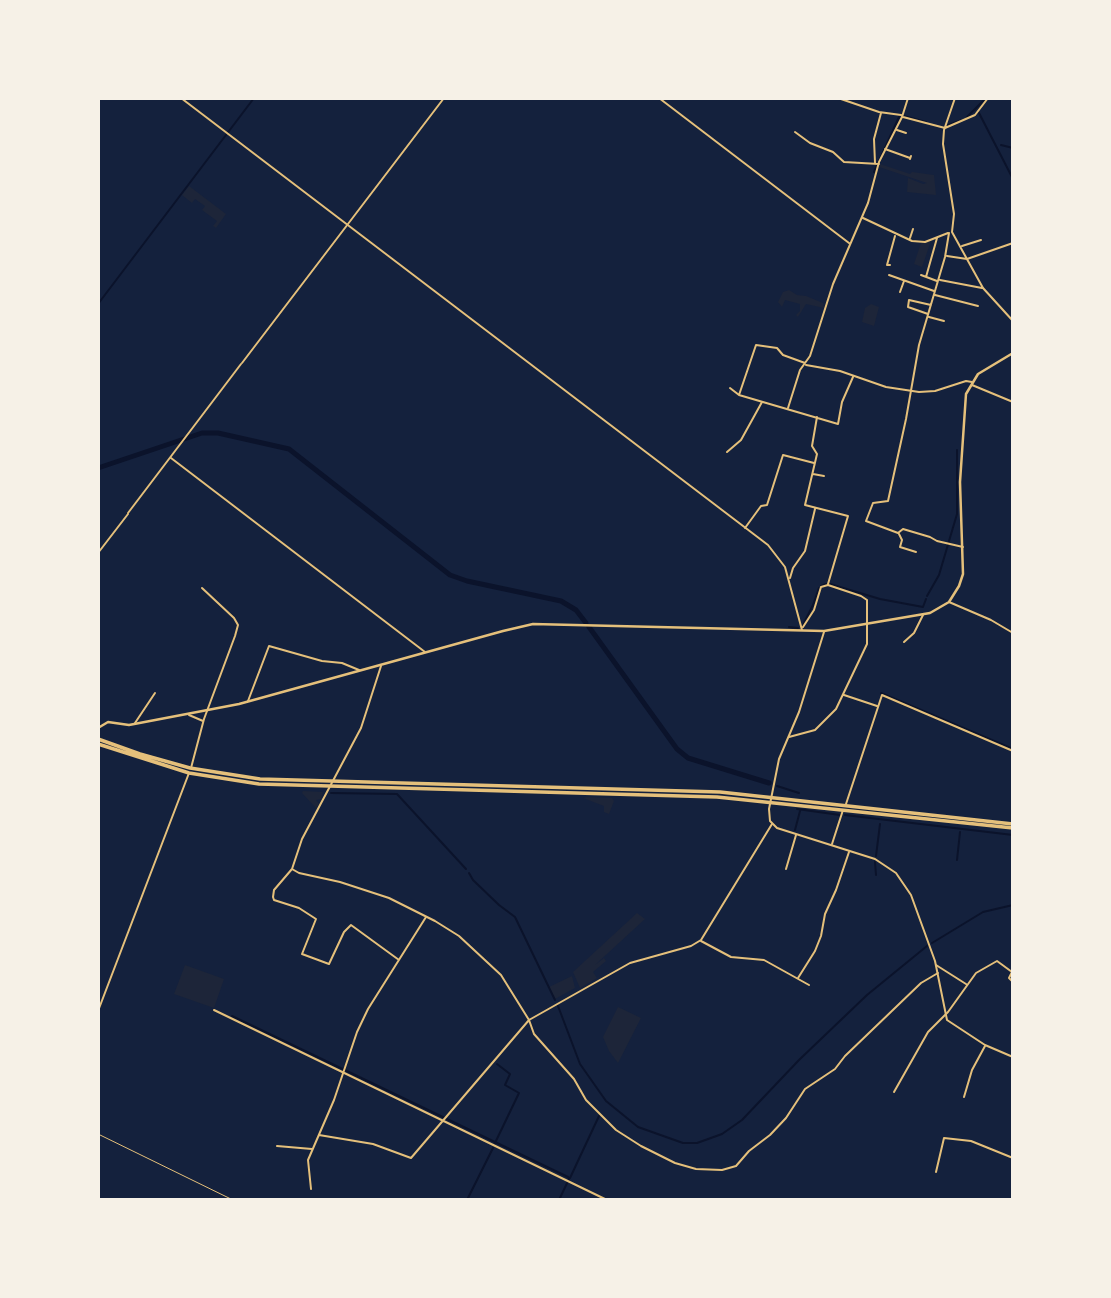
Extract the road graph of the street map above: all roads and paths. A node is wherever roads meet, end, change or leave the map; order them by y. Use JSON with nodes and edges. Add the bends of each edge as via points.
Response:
{"nodes":[{"id":1,"x":181,"y":98,"type":"edge"},
{"id":2,"x":444,"y":98,"type":"edge"},
{"id":3,"x":660,"y":98,"type":"edge"},
{"id":4,"x":838,"y":98,"type":"edge"},
{"id":5,"x":908,"y":98,"type":"edge"},
{"id":6,"x":954,"y":98,"type":"edge"},
{"id":7,"x":988,"y":98,"type":"edge"},
{"id":8,"x":881,"y":112,"type":"junction"},
{"id":9,"x":902,"y":116,"type":"junction"},
{"id":10,"x":945,"y":128,"type":"junction"},
{"id":11,"x":895,"y":130,"type":"junction"},
{"id":12,"x":795,"y":132,"type":"dead end"},
{"id":13,"x":906,"y":133,"type":"dead end"},
{"id":14,"x":885,"y":149,"type":"junction"},
{"id":15,"x":910,"y":158,"type":"dead end"},
{"id":16,"x":877,"y":164,"type":"junction"},
{"id":17,"x":862,"y":218,"type":"junction"},
{"id":18,"x":347,"y":225,"type":"junction"},
{"id":19,"x":913,"y":229,"type":"dead end"},
{"id":20,"x":951,"y":232,"type":"junction"},
{"id":21,"x":896,"y":235,"type":"junction"},
{"id":22,"x":937,"y":237,"type":"junction"},
{"id":23,"x":910,"y":240,"type":"junction"},
{"id":24,"x":981,"y":240,"type":"dead end"},
{"id":25,"x":850,"y":243,"type":"junction"},
{"id":26,"x":1013,"y":243,"type":"edge"},
{"id":27,"x":960,"y":247,"type":"junction"},
{"id":28,"x":945,"y":255,"type":"junction"},
{"id":29,"x":967,"y":259,"type":"junction"},
{"id":30,"x":890,"y":265,"type":"dead end"},
{"id":31,"x":889,"y":275,"type":"dead end"},
{"id":32,"x":920,"y":275,"type":"dead end"},
{"id":33,"x":926,"y":277,"type":"junction"},
{"id":34,"x":904,"y":280,"type":"junction"},
{"id":35,"x":938,"y":280,"type":"junction"},
{"id":36,"x":983,"y":288,"type":"junction"},
{"id":37,"x":900,"y":292,"type":"dead end"},
{"id":38,"x":935,"y":293,"type":"junction"},
{"id":39,"x":931,"y":305,"type":"junction"},
{"id":40,"x":978,"y":306,"type":"dead end"},
{"id":41,"x":929,"y":315,"type":"junction"},
{"id":42,"x":944,"y":321,"type":"dead end"},
{"id":43,"x":1013,"y":321,"type":"edge"},
{"id":44,"x":749,"y":349,"type":"dead end"},
{"id":45,"x":753,"y":350,"type":"junction"},
{"id":46,"x":1013,"y":353,"type":"edge"},
{"id":47,"x":805,"y":364,"type":"junction"},
{"id":48,"x":854,"y":376,"type":"junction"},
{"id":49,"x":972,"y":383,"type":"junction"},
{"id":50,"x":730,"y":388,"type":"dead end"},
{"id":51,"x":910,"y":391,"type":"junction"},
{"id":52,"x":739,"y":395,"type":"junction"},
{"id":53,"x":762,"y":401,"type":"junction"},
{"id":54,"x":1013,"y":401,"type":"edge"},
{"id":55,"x":788,"y":408,"type":"junction"},
{"id":56,"x":817,"y":417,"type":"junction"},
{"id":57,"x":727,"y":452,"type":"dead end"},
{"id":58,"x":171,"y":458,"type":"junction"},
{"id":59,"x":815,"y":463,"type":"junction"},
{"id":60,"x":812,"y":474,"type":"junction"},
{"id":61,"x":824,"y":476,"type":"dead end"},
{"id":62,"x":816,"y":508,"type":"junction"},
{"id":63,"x":745,"y":528,"type":"junction"},
{"id":64,"x":898,"y":533,"type":"junction"},
{"id":65,"x":963,"y":547,"type":"junction"},
{"id":66,"x":916,"y":552,"type":"dead end"},
{"id":67,"x":98,"y":553,"type":"edge"},
{"id":68,"x":790,"y":578,"type":"junction"},
{"id":69,"x":828,"y":585,"type":"junction"},
{"id":70,"x":202,"y":588,"type":"dead end"},
{"id":71,"x":948,"y":602,"type":"junction"},
{"id":72,"x":923,"y":615,"type":"junction"},
{"id":73,"x":867,"y":625,"type":"junction"},
{"id":74,"x":802,"y":630,"type":"junction"},
{"id":75,"x":824,"y":631,"type":"junction"},
{"id":76,"x":1013,"y":633,"type":"edge"},
{"id":77,"x":904,"y":642,"type":"dead end"},
{"id":78,"x":426,"y":653,"type":"junction"},
{"id":79,"x":381,"y":665,"type":"junction"},
{"id":80,"x":360,"y":671,"type":"junction"},
{"id":81,"x":155,"y":693,"type":"dead end"},
{"id":82,"x":844,"y":695,"type":"junction"},
{"id":83,"x":248,"y":702,"type":"junction"},
{"id":84,"x":878,"y":707,"type":"junction"},
{"id":85,"x":208,"y":710,"type":"junction"},
{"id":86,"x":189,"y":714,"type":"junction"},
{"id":87,"x":204,"y":722,"type":"junction"},
{"id":88,"x":135,"y":724,"type":"junction"},
{"id":89,"x":98,"y":728,"type":"edge"},
{"id":90,"x":788,"y":737,"type":"junction"},
{"id":91,"x":98,"y":742,"type":"edge"},
{"id":92,"x":1013,"y":751,"type":"edge"},
{"id":93,"x":189,"y":771,"type":"junction"},
{"id":94,"x":331,"y":782,"type":"junction"},
{"id":95,"x":328,"y":788,"type":"junction"},
{"id":96,"x":771,"y":798,"type":"junction"},
{"id":97,"x":845,"y":807,"type":"junction"},
{"id":98,"x":772,"y":824,"type":"junction"},
{"id":99,"x":1013,"y":826,"type":"edge"},
{"id":100,"x":796,"y":834,"type":"junction"},
{"id":101,"x":832,"y":845,"type":"junction"},
{"id":102,"x":849,"y":851,"type":"junction"},
{"id":103,"x":292,"y":869,"type":"junction"},
{"id":104,"x":786,"y":869,"type":"dead end"},
{"id":105,"x":427,"y":916,"type":"junction"},
{"id":106,"x":701,"y":940,"type":"junction"},
{"id":107,"x":400,"y":961,"type":"junction"},
{"id":108,"x":936,"y":965,"type":"junction"},
{"id":109,"x":1012,"y":971,"type":"edge"},
{"id":110,"x":938,"y":973,"type":"junction"},
{"id":111,"x":798,"y":978,"type":"junction"},
{"id":112,"x":1013,"y":982,"type":"edge"},
{"id":113,"x":809,"y":985,"type":"dead end"},
{"id":114,"x":967,"y":985,"type":"junction"},
{"id":115,"x":214,"y":1010,"type":"dead end"},
{"id":116,"x":98,"y":1011,"type":"edge"},
{"id":117,"x":945,"y":1015,"type":"junction"},
{"id":118,"x":529,"y":1020,"type":"junction"},
{"id":119,"x":985,"y":1045,"type":"junction"},
{"id":120,"x":1013,"y":1057,"type":"edge"},
{"id":121,"x":342,"y":1071,"type":"junction"},
{"id":122,"x":894,"y":1092,"type":"dead end"},
{"id":123,"x":964,"y":1097,"type":"dead end"},
{"id":124,"x":443,"y":1120,"type":"junction"},
{"id":125,"x":98,"y":1133,"type":"edge"},
{"id":126,"x":319,"y":1135,"type":"junction"},
{"id":127,"x":277,"y":1146,"type":"dead end"},
{"id":128,"x":313,"y":1149,"type":"junction"},
{"id":129,"x":1013,"y":1158,"type":"edge"},
{"id":130,"x":936,"y":1172,"type":"dead end"},
{"id":131,"x":311,"y":1189,"type":"dead end"},
{"id":132,"x":233,"y":1200,"type":"edge"},
{"id":133,"x":607,"y":1200,"type":"edge"}],
"edges":[{"from":1,"to":18,"type":"street"},
{"from":2,"to":18,"type":"street"},
{"from":3,"to":25,"type":"street"},
{"from":4,"to":8,"type":"street"},
{"from":5,"to":9,"type":"street"},
{"from":6,"to":10,"type":"street"},
{"from":7,"to":10,"type":"street","via":[[975,115]]},
{"from":8,"to":9,"type":"street"},
{"from":8,"to":16,"type":"street","via":[[874,139]]},
{"from":9,"to":10,"type":"street"},
{"from":9,"to":11,"type":"street"},
{"from":10,"to":20,"type":"street","via":[[943,150],[954,214]]},
{"from":11,"to":13,"type":"street"},
{"from":11,"to":14,"type":"street"},
{"from":12,"to":16,"type":"street","via":[[841,161]]},
{"from":14,"to":15,"type":"street"},
{"from":14,"to":16,"type":"street"},
{"from":16,"to":17,"type":"street"},
{"from":17,"to":21,"type":"street"},
{"from":17,"to":25,"type":"street"},
{"from":18,"to":58,"type":"street"},
{"from":18,"to":63,"type":"street"},
{"from":19,"to":23,"type":"street"},
{"from":20,"to":22,"type":"street"},
{"from":20,"to":27,"type":"street"},
{"from":20,"to":28,"type":"street"},
{"from":21,"to":23,"type":"street"},
{"from":21,"to":30,"type":"street"},
{"from":22,"to":23,"type":"street","via":[[925,242]]},
{"from":22,"to":33,"type":"street"},
{"from":24,"to":27,"type":"street"},
{"from":25,"to":47,"type":"street"},
{"from":26,"to":29,"type":"street"},
{"from":27,"to":29,"type":"street"},
{"from":28,"to":29,"type":"street"},
{"from":28,"to":35,"type":"street"},
{"from":29,"to":36,"type":"street"},
{"from":31,"to":34,"type":"street"},
{"from":32,"to":33,"type":"street"},
{"from":33,"to":35,"type":"street"},
{"from":34,"to":37,"type":"street"},
{"from":34,"to":38,"type":"street"},
{"from":35,"to":36,"type":"street"},
{"from":35,"to":38,"type":"street"},
{"from":36,"to":43,"type":"street"},
{"from":38,"to":39,"type":"street"},
{"from":38,"to":40,"type":"street"},
{"from":39,"to":41,"type":"street"},
{"from":39,"to":41,"type":"street","via":[[911,299],[907,304]]},
{"from":41,"to":42,"type":"street"},
{"from":41,"to":51,"type":"street"},
{"from":44,"to":45,"type":"street"},
{"from":45,"to":47,"type":"street","via":[[757,345],[777,348]]},
{"from":45,"to":52,"type":"street"},
{"from":46,"to":49,"type":"main road","via":[[982,371]]},
{"from":47,"to":48,"type":"street"},
{"from":47,"to":55,"type":"street"},
{"from":48,"to":51,"type":"street"},
{"from":48,"to":56,"type":"street","via":[[838,424]]},
{"from":49,"to":51,"type":"street"},
{"from":49,"to":54,"type":"street"},
{"from":49,"to":65,"type":"main road","via":[[965,400],[960,467]]},
{"from":50,"to":52,"type":"street"},
{"from":51,"to":64,"type":"street","via":[[888,501],[873,503],[866,521]]},
{"from":52,"to":53,"type":"street"},
{"from":53,"to":55,"type":"street"},
{"from":53,"to":57,"type":"street","via":[[741,440]]},
{"from":55,"to":56,"type":"street"},
{"from":56,"to":59,"type":"street","via":[[812,446],[817,454]]},
{"from":58,"to":67,"type":"street"},
{"from":58,"to":78,"type":"street"},
{"from":59,"to":60,"type":"street"},
{"from":59,"to":63,"type":"street","via":[[783,455],[767,505],[761,506]]},
{"from":60,"to":61,"type":"street"},
{"from":60,"to":62,"type":"street","via":[[805,505]]},
{"from":62,"to":68,"type":"street","via":[[804,551]]},
{"from":62,"to":69,"type":"street","via":[[848,516]]},
{"from":63,"to":68,"type":"street","via":[[774,551]]},
{"from":64,"to":65,"type":"street","via":[[903,529]]},
{"from":64,"to":66,"type":"street","via":[[900,547]]},
{"from":65,"to":71,"type":"main road","via":[[962,579]]},
{"from":68,"to":74,"type":"street"},
{"from":69,"to":73,"type":"street","via":[[866,598]]},
{"from":69,"to":74,"type":"street","via":[[821,587]]},
{"from":70,"to":85,"type":"street","via":[[238,625]]},
{"from":71,"to":72,"type":"main road"},
{"from":71,"to":76,"type":"street"},
{"from":72,"to":73,"type":"main road"},
{"from":72,"to":77,"type":"street"},
{"from":73,"to":75,"type":"main road"},
{"from":73,"to":82,"type":"street","via":[[867,644]]},
{"from":74,"to":75,"type":"main road"},
{"from":74,"to":78,"type":"main road","via":[[540,624]]},
{"from":75,"to":90,"type":"street"},
{"from":78,"to":79,"type":"main road"},
{"from":79,"to":80,"type":"main road"},
{"from":79,"to":94,"type":"street","via":[[361,728]]},
{"from":80,"to":83,"type":"main road"},
{"from":80,"to":83,"type":"street","via":[[269,646]]},
{"from":81,"to":88,"type":"street"},
{"from":82,"to":84,"type":"street"},
{"from":82,"to":90,"type":"street","via":[[823,724]]},
{"from":83,"to":85,"type":"main road"},
{"from":84,"to":92,"type":"street","via":[[882,695]]},
{"from":84,"to":97,"type":"street"},
{"from":85,"to":86,"type":"main road"},
{"from":85,"to":87,"type":"street"},
{"from":86,"to":87,"type":"street"},
{"from":86,"to":88,"type":"main road"},
{"from":87,"to":93,"type":"street"},
{"from":88,"to":89,"type":"main road","via":[[111,722]]},
{"from":90,"to":96,"type":"street"},
{"from":91,"to":93,"type":"highway"},
{"from":93,"to":94,"type":"highway"},
{"from":93,"to":95,"type":"highway","via":[[246,783]]},
{"from":93,"to":116,"type":"street"},
{"from":94,"to":95,"type":"street"},
{"from":94,"to":96,"type":"highway","via":[[671,790]]},
{"from":95,"to":96,"type":"highway"},
{"from":95,"to":103,"type":"street"},
{"from":96,"to":97,"type":"highway"},
{"from":96,"to":98,"type":"street"},
{"from":97,"to":99,"type":"highway"},
{"from":97,"to":101,"type":"street"},
{"from":98,"to":100,"type":"street"},
{"from":98,"to":106,"type":"street"},
{"from":100,"to":101,"type":"street"},
{"from":100,"to":104,"type":"street"},
{"from":101,"to":102,"type":"street"},
{"from":102,"to":108,"type":"street","via":[[880,861],[902,880]]},
{"from":102,"to":111,"type":"street","via":[[815,951]]},
{"from":103,"to":105,"type":"street","via":[[389,898]]},
{"from":103,"to":107,"type":"street","via":[[274,890],[273,899],[316,919],[302,954],[329,964],[351,925]]},
{"from":105,"to":107,"type":"street"},
{"from":105,"to":118,"type":"street","via":[[454,932],[493,966]]},
{"from":106,"to":111,"type":"street","via":[[728,956],[764,960]]},
{"from":106,"to":118,"type":"street","via":[[631,963]]},
{"from":107,"to":121,"type":"street","via":[[368,1009]]},
{"from":108,"to":110,"type":"street"},
{"from":108,"to":114,"type":"street"},
{"from":109,"to":112,"type":"street","via":[[1009,978]]},
{"from":109,"to":114,"type":"street","via":[[996,961],[977,972]]},
{"from":110,"to":117,"type":"street"},
{"from":110,"to":118,"type":"street","via":[[921,983],[835,1069],[805,1089],[786,1118],[741,1162],[722,1170],[675,1163],[616,1130],[586,1100],[574,1079],[534,1034]]},
{"from":111,"to":113,"type":"street"},
{"from":114,"to":117,"type":"street"},
{"from":115,"to":121,"type":"street"},
{"from":117,"to":119,"type":"street"},
{"from":117,"to":122,"type":"street","via":[[928,1032]]},
{"from":118,"to":124,"type":"street"},
{"from":119,"to":120,"type":"street"},
{"from":119,"to":123,"type":"street"},
{"from":121,"to":124,"type":"street"},
{"from":121,"to":126,"type":"street"},
{"from":124,"to":126,"type":"street","via":[[411,1158],[373,1144]]},
{"from":124,"to":133,"type":"street"},
{"from":125,"to":132,"type":"path"},
{"from":126,"to":128,"type":"street"},
{"from":127,"to":128,"type":"street"},
{"from":128,"to":131,"type":"street","via":[[308,1160]]},
{"from":129,"to":130,"type":"street","via":[[971,1141],[944,1139]]}]}
